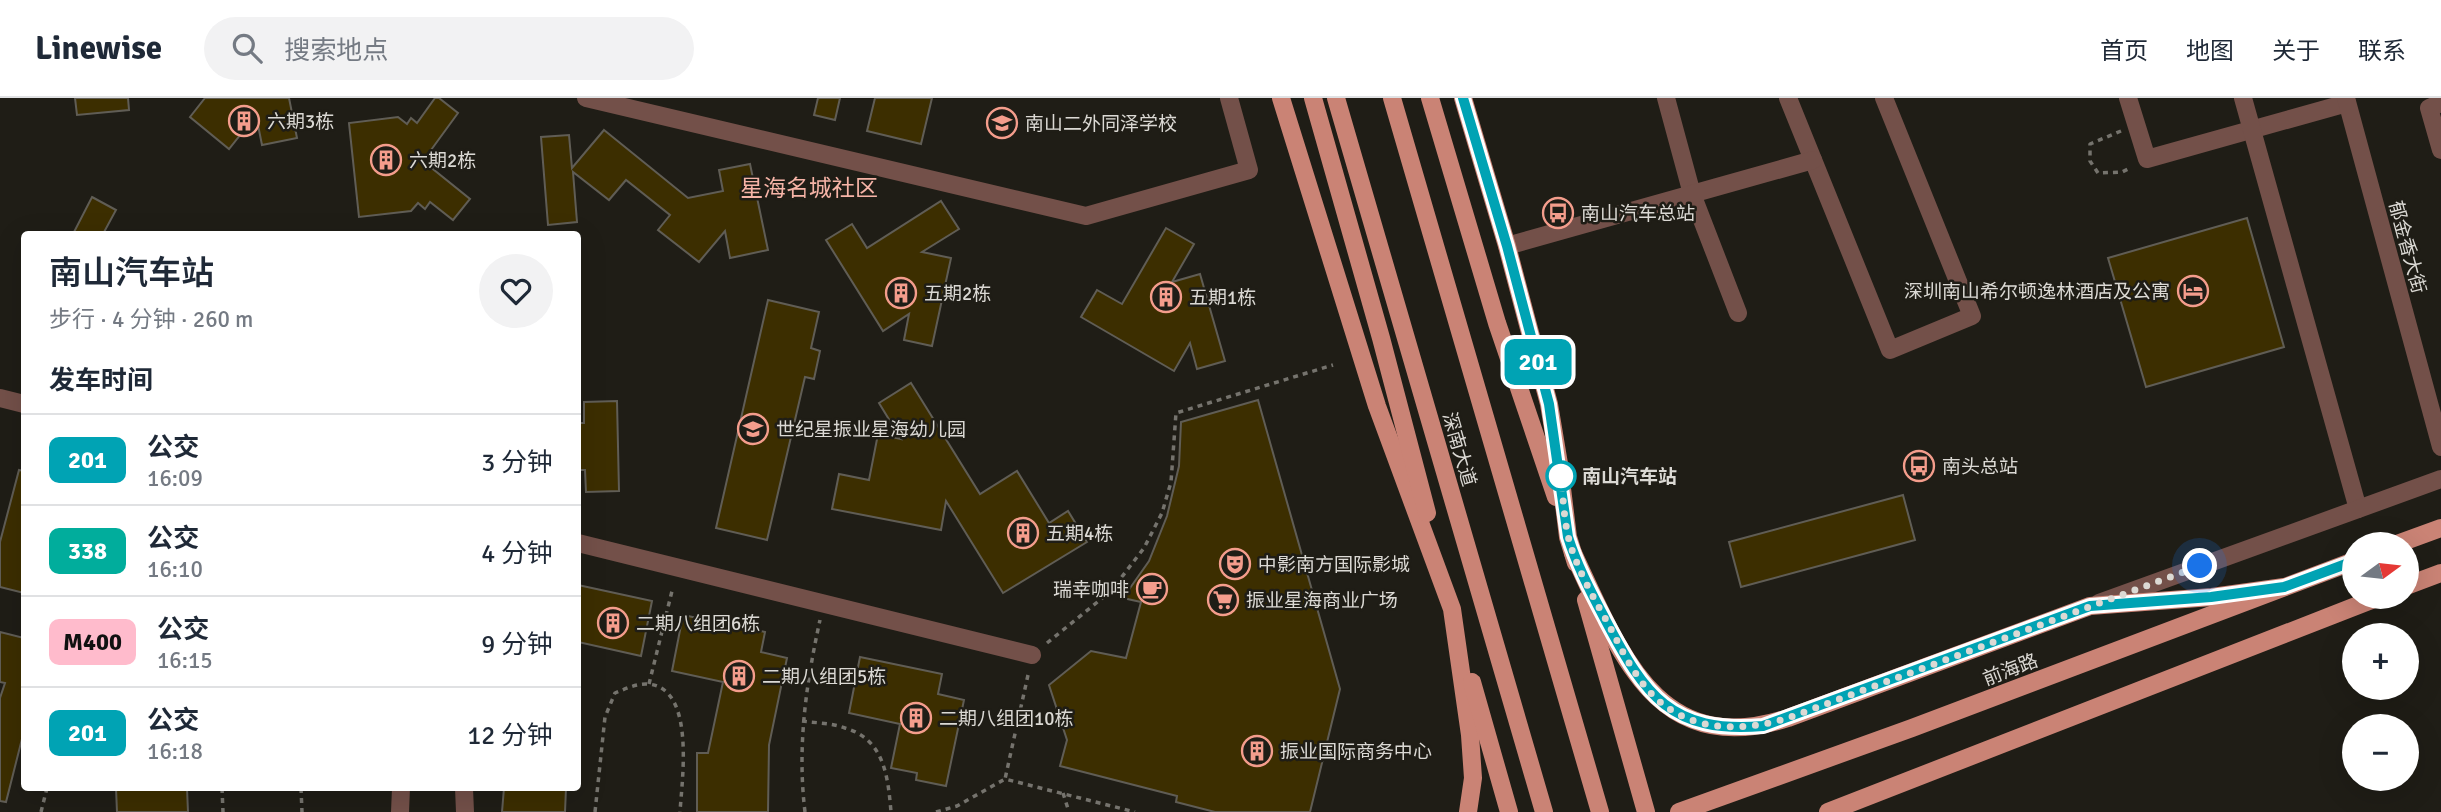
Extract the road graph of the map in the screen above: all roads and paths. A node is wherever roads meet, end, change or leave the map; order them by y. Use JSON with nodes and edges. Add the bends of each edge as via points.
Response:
{"nodes":[{"id":1,"x":586,"y":98,"type":"edge"},
{"id":2,"x":1229,"y":98,"type":"edge"},
{"id":3,"x":1281,"y":98,"type":"edge"},
{"id":4,"x":1313,"y":98,"type":"edge"},
{"id":5,"x":1336,"y":98,"type":"edge"},
{"id":6,"x":1392,"y":98,"type":"edge"},
{"id":7,"x":1430,"y":98,"type":"edge"},
{"id":8,"x":1463,"y":98,"type":"edge"},
{"id":9,"x":1666,"y":98,"type":"edge"},
{"id":10,"x":1788,"y":98,"type":"edge"},
{"id":11,"x":1884,"y":98,"type":"edge"},
{"id":12,"x":2128,"y":98,"type":"edge"},
{"id":13,"x":2244,"y":98,"type":"edge"},
{"id":14,"x":2346,"y":100,"type":"edge"},
{"id":15,"x":2441,"y":103,"type":"edge"},
{"id":16,"x":2137,"y":125,"type":"junction"},
{"id":17,"x":2252,"y":129,"type":"junction"},
{"id":18,"x":2441,"y":150,"type":"edge"},
{"id":19,"x":2147,"y":159,"type":"junction"},
{"id":20,"x":1813,"y":160,"type":"junction"},
{"id":21,"x":1692,"y":194,"type":"junction"},
{"id":22,"x":1507,"y":246,"type":"junction"},
{"id":23,"x":1738,"y":313,"type":"dead end"},
{"id":24,"x":1333,"y":365,"type":"dead end"},
{"id":25,"x":0,"y":398,"type":"edge"},
{"id":26,"x":21,"y":403,"type":"edge"},
{"id":27,"x":2441,"y":447,"type":"edge"},
{"id":28,"x":2441,"y":479,"type":"edge"},
{"id":29,"x":2358,"y":509,"type":"junction"},
{"id":30,"x":2441,"y":528,"type":"edge"},
{"id":31,"x":2419,"y":536,"type":"edge"},
{"id":32,"x":581,"y":544,"type":"edge"},
{"id":33,"x":1571,"y":545,"type":"junction"},
{"id":34,"x":2342,"y":565,"type":"edge"},
{"id":35,"x":678,"y":568,"type":"junction"},
{"id":36,"x":2441,"y":573,"type":"edge"},
{"id":37,"x":2419,"y":581,"type":"edge"},
{"id":38,"x":2284,"y":587,"type":"junction"},
{"id":39,"x":824,"y":605,"type":"junction"},
{"id":40,"x":2090,"y":606,"type":"junction"},
{"id":41,"x":1452,"y":609,"type":"junction"},
{"id":42,"x":2348,"y":609,"type":"edge"},
{"id":43,"x":1032,"y":655,"type":"junction"},
{"id":44,"x":649,"y":684,"type":"junction"},
{"id":45,"x":802,"y":720,"type":"junction"},
{"id":46,"x":1004,"y":779,"type":"junction"},
{"id":47,"x":46,"y":791,"type":"edge"},
{"id":48,"x":222,"y":791,"type":"edge"},
{"id":49,"x":301,"y":791,"type":"edge"},
{"id":50,"x":401,"y":791,"type":"edge"},
{"id":51,"x":464,"y":791,"type":"edge"},
{"id":52,"x":1063,"y":793,"type":"junction"},
{"id":53,"x":41,"y":812,"type":"edge"},
{"id":54,"x":223,"y":812,"type":"edge"},
{"id":55,"x":302,"y":812,"type":"edge"},
{"id":56,"x":400,"y":812,"type":"edge"},
{"id":57,"x":465,"y":812,"type":"edge"},
{"id":58,"x":595,"y":812,"type":"edge"},
{"id":59,"x":680,"y":812,"type":"edge"},
{"id":60,"x":805,"y":812,"type":"edge"},
{"id":61,"x":891,"y":812,"type":"edge"},
{"id":62,"x":936,"y":812,"type":"edge"},
{"id":63,"x":1069,"y":812,"type":"edge"},
{"id":64,"x":1136,"y":812,"type":"edge"},
{"id":65,"x":1468,"y":812,"type":"edge"},
{"id":66,"x":1509,"y":812,"type":"edge"},
{"id":67,"x":1544,"y":812,"type":"edge"},
{"id":68,"x":1600,"y":812,"type":"edge"},
{"id":69,"x":1646,"y":812,"type":"edge"},
{"id":70,"x":1679,"y":812,"type":"edge"},
{"id":71,"x":1828,"y":812,"type":"edge"}],
"edges":[{"from":1,"to":2,"type":"street","via":[[1086,216],[1249,170]]},
{"from":3,"to":41,"type":"main road","via":[[1377,406]]},
{"from":4,"to":41,"type":"main road"},
{"from":5,"to":67,"type":"main road","name":"深南大道"},
{"from":6,"to":68,"type":"main road","name":"深南大道"},
{"from":7,"to":33,"type":"main road","via":[[1497,323]]},
{"from":8,"to":22,"type":"main road"},
{"from":9,"to":21,"type":"street"},
{"from":10,"to":20,"type":"street"},
{"from":11,"to":20,"type":"street","via":[[1972,316],[1890,350]]},
{"from":12,"to":16,"type":"street"},
{"from":13,"to":17,"type":"street"},
{"from":14,"to":17,"type":"street"},
{"from":14,"to":27,"type":"street","name":"郁金香大街"},
{"from":15,"to":18,"type":"street","via":[[2429,108]]},
{"from":16,"to":19,"type":"street"},
{"from":16,"to":19,"type":"path","via":[[2090,144],[2091,160],[2098,173],[2122,172]]},
{"from":17,"to":19,"type":"street"},
{"from":17,"to":29,"type":"street"},
{"from":20,"to":21,"type":"street"},
{"from":21,"to":22,"type":"street"},
{"from":21,"to":23,"type":"street"},
{"from":22,"to":33,"type":"main road","via":[[1549,404]]},
{"from":24,"to":43,"type":"path","via":[[1176,413],[1171,482],[1144,548],[1111,591]]},
{"from":25,"to":26,"type":"street"},
{"from":28,"to":29,"type":"street"},
{"from":29,"to":40,"type":"street"},
{"from":30,"to":31,"type":"main road"},
{"from":32,"to":35,"type":"street"},
{"from":33,"to":40,"type":"main road","via":[[1614,636],[1649,692],[1687,718],[1733,729],[1788,718]]},
{"from":33,"to":69,"type":"main road"},
{"from":34,"to":38,"type":"main road","name":"前海路"},
{"from":35,"to":39,"type":"street"},
{"from":35,"to":44,"type":"path"},
{"from":36,"to":37,"type":"main road"},
{"from":38,"to":40,"type":"main road"},
{"from":38,"to":70,"type":"main road","name":"前海路"},
{"from":39,"to":43,"type":"street"},
{"from":39,"to":45,"type":"path"},
{"from":41,"to":65,"type":"main road","via":[[1470,735],[1473,778]]},
{"from":41,"to":66,"type":"main road"},
{"from":42,"to":71,"type":"main road"},
{"from":43,"to":46,"type":"path"},
{"from":44,"to":58,"type":"path","via":[[615,694],[605,718]]},
{"from":44,"to":59,"type":"path","via":[[670,693],[680,712]]},
{"from":45,"to":60,"type":"path"},
{"from":45,"to":61,"type":"path","via":[[846,728],[871,740],[882,760]]},
{"from":46,"to":52,"type":"path"},
{"from":46,"to":62,"type":"path","via":[[957,806]]},
{"from":47,"to":53,"type":"path"},
{"from":48,"to":54,"type":"path"},
{"from":49,"to":55,"type":"path"},
{"from":50,"to":56,"type":"street"},
{"from":51,"to":57,"type":"street"},
{"from":52,"to":63,"type":"path"},
{"from":52,"to":64,"type":"path"}]}
